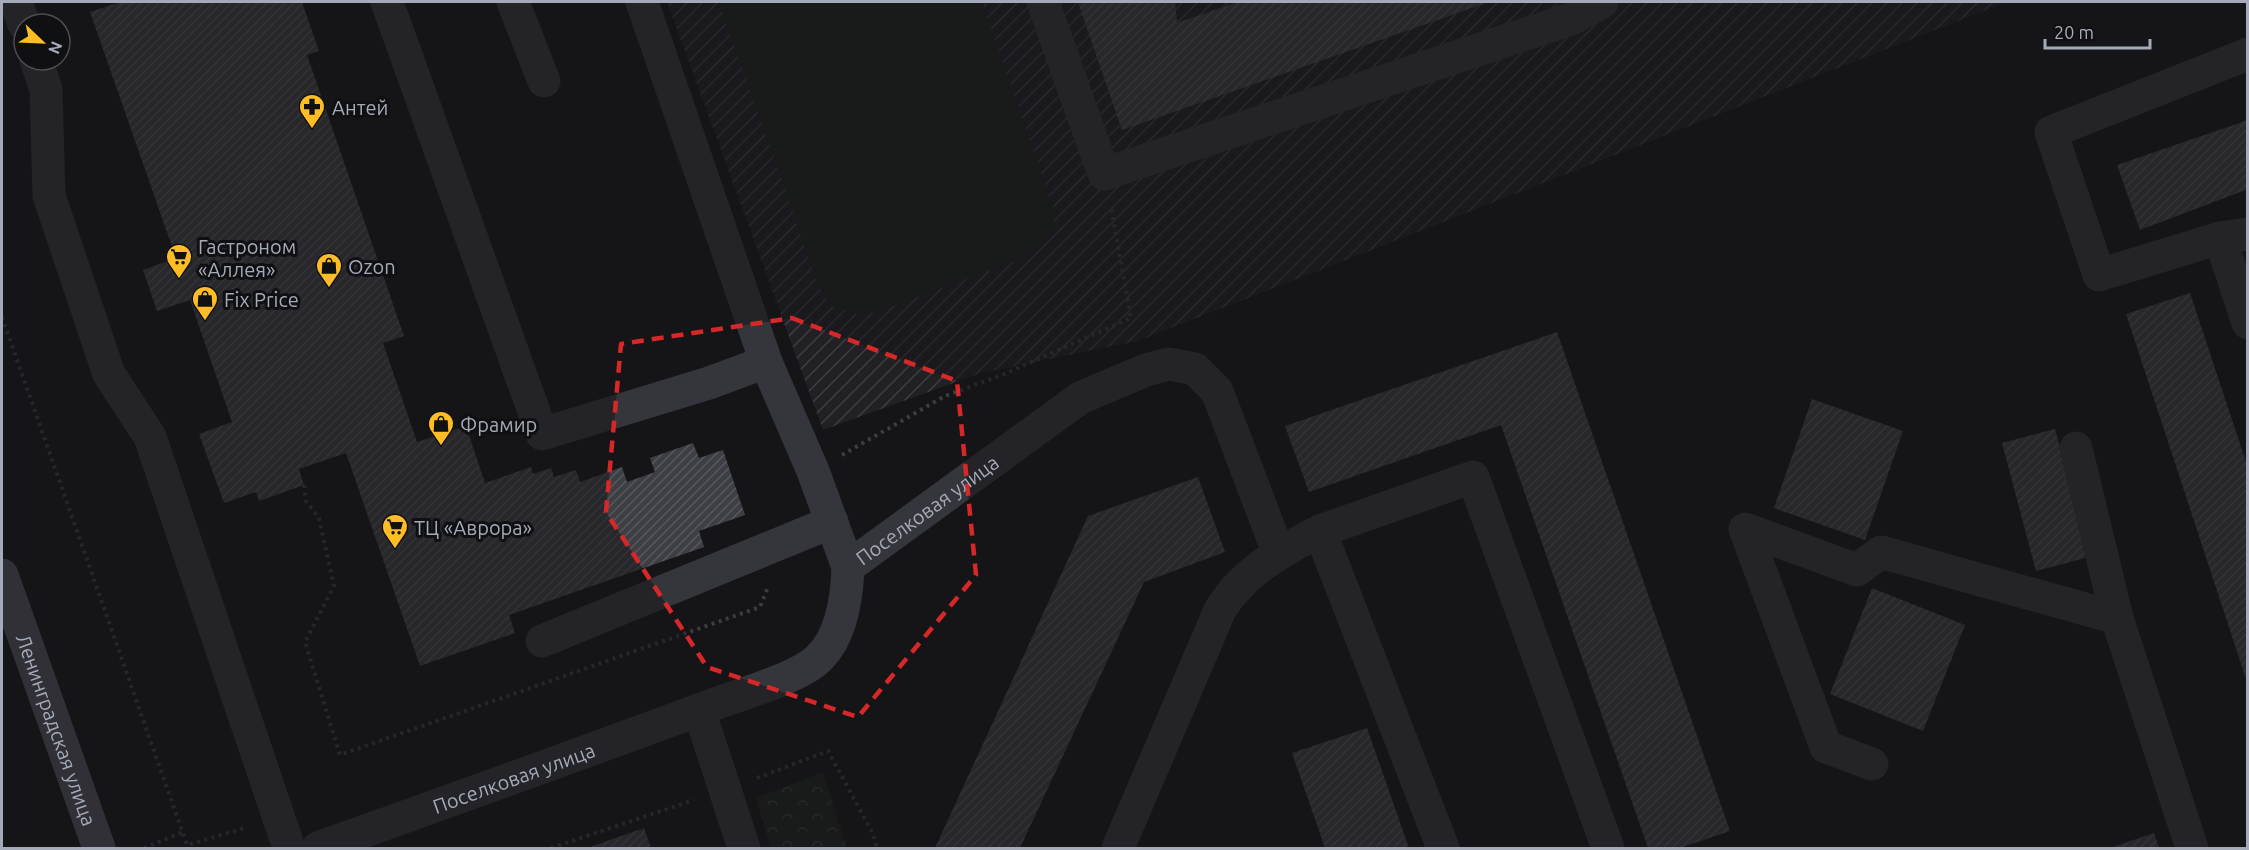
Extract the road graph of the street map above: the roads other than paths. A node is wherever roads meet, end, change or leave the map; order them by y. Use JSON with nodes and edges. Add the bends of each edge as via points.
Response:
{"nodes":[{"id":1,"x":387,"y":2,"type":"edge"},
{"id":2,"x":513,"y":2,"type":"edge"},
{"id":3,"x":642,"y":2,"type":"edge"},
{"id":4,"x":1043,"y":2,"type":"edge"},
{"id":5,"x":1602,"y":2,"type":"edge"},
{"id":6,"x":2247,"y":54,"type":"edge"},
{"id":7,"x":40,"y":72,"type":"edge"},
{"id":8,"x":544,"y":81,"type":"dead end"},
{"id":9,"x":2234,"y":236,"type":"edge"},
{"id":10,"x":2247,"y":323,"type":"edge"},
{"id":11,"x":766,"y":362,"type":"junction"},
{"id":12,"x":2076,"y":448,"type":"dead end"},
{"id":13,"x":832,"y":522,"type":"junction"},
{"id":14,"x":1320,"y":531,"type":"junction"},
{"id":15,"x":1278,"y":552,"type":"junction"},
{"id":16,"x":848,"y":567,"type":"junction"},
{"id":17,"x":2,"y":575,"type":"edge"},
{"id":18,"x":2117,"y":618,"type":"junction"},
{"id":19,"x":542,"y":641,"type":"dead end"},
{"id":20,"x":699,"y":710,"type":"junction"},
{"id":21,"x":1872,"y":764,"type":"dead end"},
{"id":22,"x":99,"y":849,"type":"edge"},
{"id":23,"x":289,"y":849,"type":"edge"},
{"id":24,"x":318,"y":849,"type":"edge"},
{"id":25,"x":744,"y":849,"type":"edge"},
{"id":26,"x":1118,"y":849,"type":"edge"},
{"id":27,"x":1443,"y":849,"type":"edge"},
{"id":28,"x":1608,"y":849,"type":"edge"},
{"id":29,"x":2192,"y":849,"type":"edge"}],
"edges":[{"from":1,"to":11,"type":"street","via":[[542,434]]},
{"from":2,"to":8,"type":"street"},
{"from":3,"to":11,"type":"street"},
{"from":4,"to":5,"type":"street","via":[[1104,174],[1571,19]]},
{"from":6,"to":9,"type":"street","via":[[2051,132],[2099,275]]},
{"from":7,"to":23,"type":"street","via":[[46,89],[49,196],[109,374],[150,437]]},
{"from":9,"to":10,"type":"street"},
{"from":11,"to":13,"type":"street"},
{"from":12,"to":18,"type":"street"},
{"from":13,"to":16,"type":"street"},
{"from":13,"to":19,"type":"street"},
{"from":14,"to":15,"type":"street"},
{"from":14,"to":27,"type":"street"},
{"from":14,"to":28,"type":"street","via":[[1473,477]]},
{"from":15,"to":16,"type":"street","name":"Поселковая улица","via":[[1217,391],[1195,369],[1169,364],[1080,398]]},
{"from":15,"to":26,"type":"street","via":[[1232,590],[1220,610]]},
{"from":16,"to":20,"type":"street","name":"Поселковая улица","via":[[841,615],[820,658],[787,676]]},
{"from":17,"to":22,"type":"main road","name":"Ленинградская улица"},
{"from":18,"to":21,"type":"street","via":[[1881,552],[1857,570],[1745,529],[1826,747]]},
{"from":18,"to":29,"type":"street"},
{"from":20,"to":24,"type":"street","name":"Поселковая улица"},
{"from":20,"to":25,"type":"street"}]}
